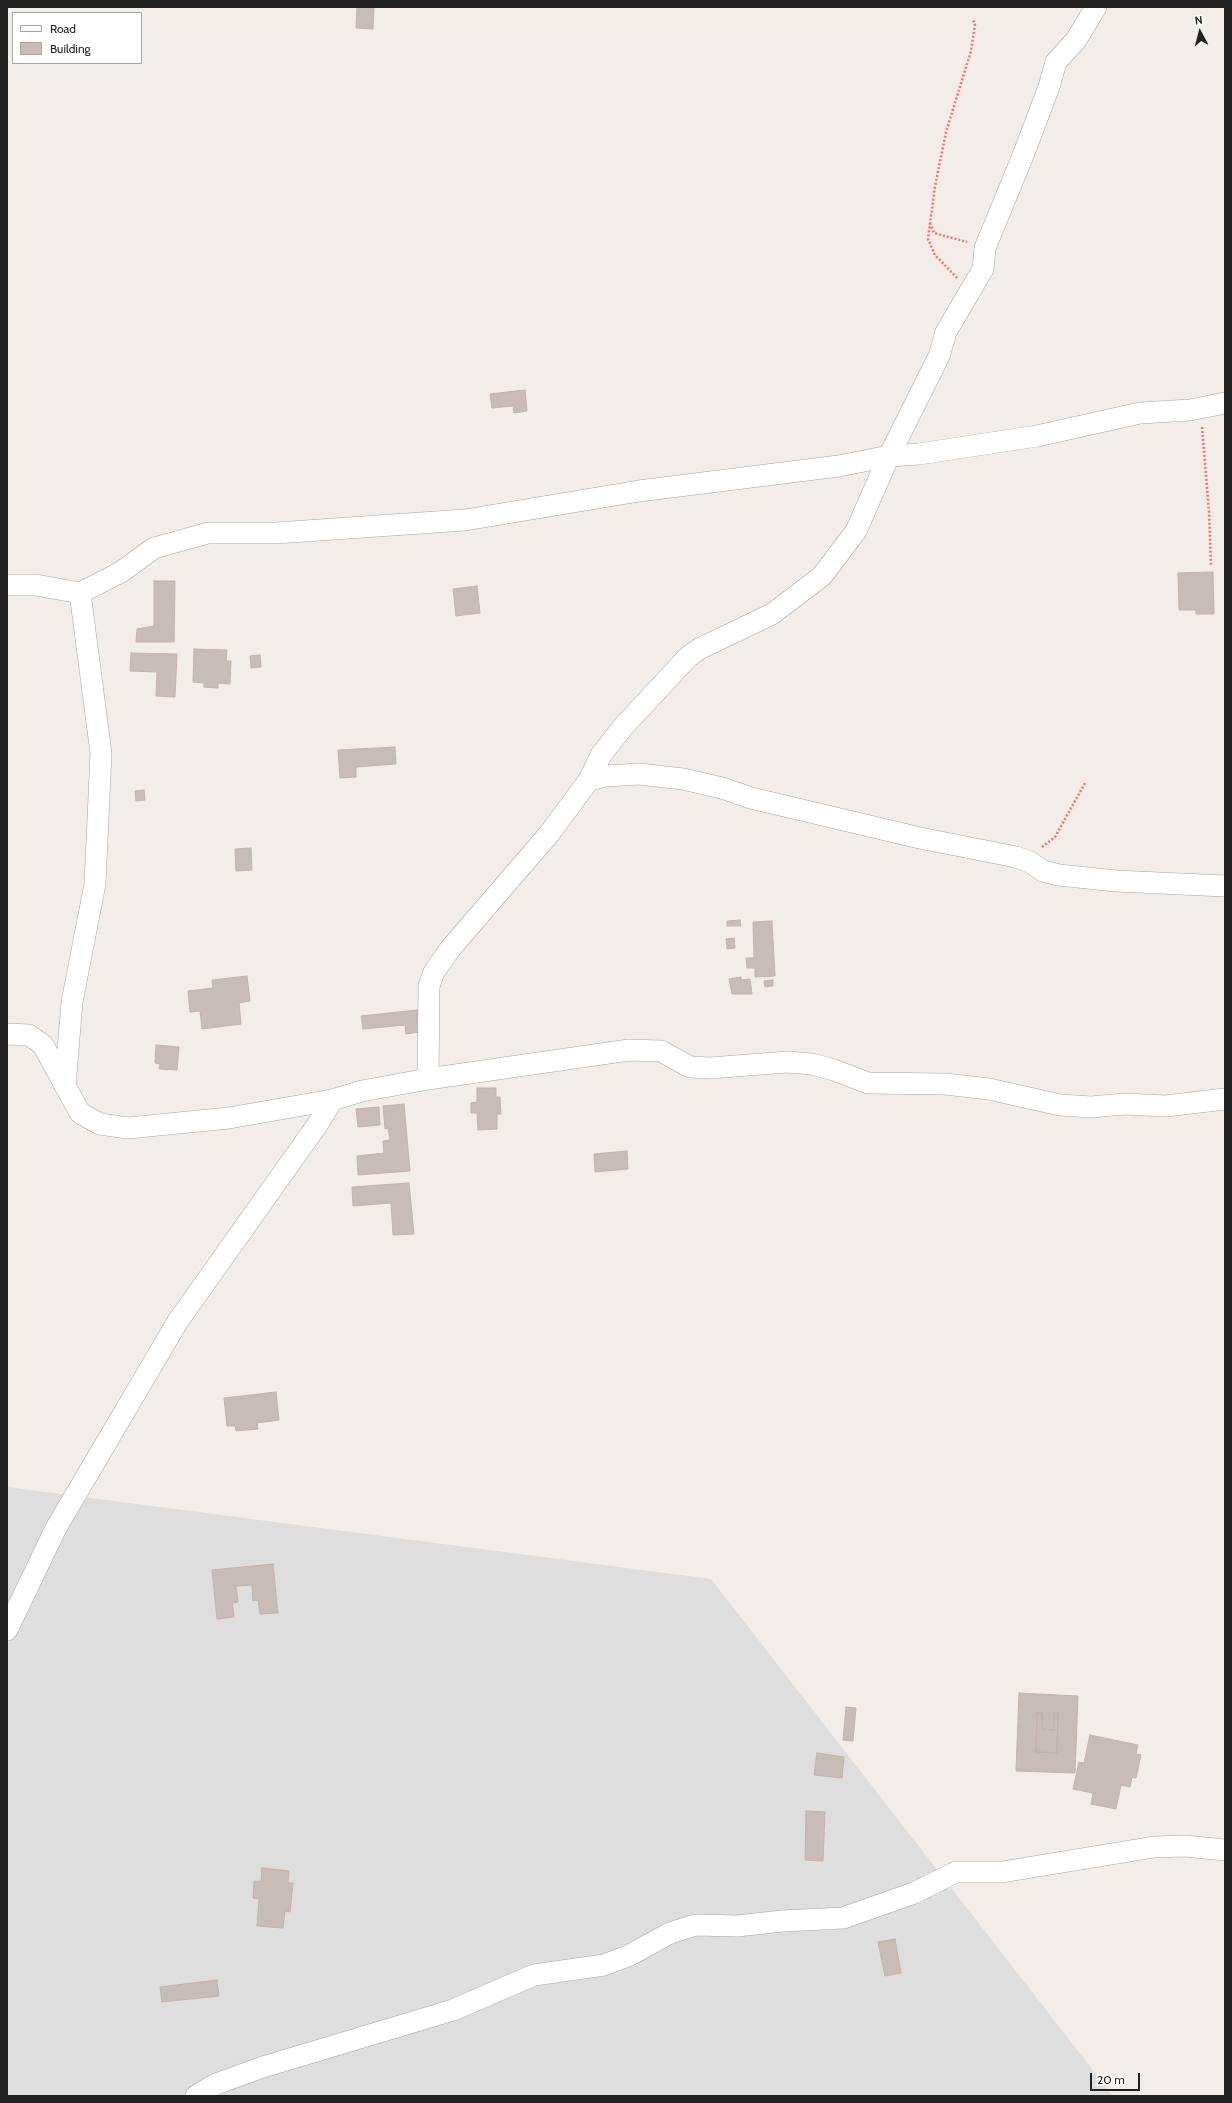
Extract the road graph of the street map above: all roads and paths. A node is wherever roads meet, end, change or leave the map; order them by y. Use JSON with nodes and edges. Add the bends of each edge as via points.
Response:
{"nodes":[{"id":1,"x":1096,"y":7,"type":"edge"},
{"id":2,"x":973,"y":20,"type":"dead end"},
{"id":3,"x":930,"y":223,"type":"junction"},
{"id":4,"x":985,"y":248,"type":"junction"},
{"id":5,"x":971,"y":290,"type":"junction"},
{"id":6,"x":1225,"y":403,"type":"edge"},
{"id":7,"x":1198,"y":408,"type":"junction"},
{"id":8,"x":889,"y":456,"type":"junction"},
{"id":9,"x":1211,"y":566,"type":"dead end"},
{"id":10,"x":7,"y":585,"type":"edge"},
{"id":11,"x":80,"y":593,"type":"junction"},
{"id":12,"x":589,"y":780,"type":"junction"},
{"id":13,"x":1085,"y":783,"type":"dead end"},
{"id":14,"x":1024,"y":860,"type":"junction"},
{"id":15,"x":1225,"y":886,"type":"edge"},
{"id":16,"x":7,"y":1034,"type":"edge"},
{"id":17,"x":428,"y":1078,"type":"junction"},
{"id":18,"x":65,"y":1086,"type":"junction"},
{"id":19,"x":1225,"y":1099,"type":"edge"},
{"id":20,"x":332,"y":1100,"type":"junction"},
{"id":21,"x":7,"y":1630,"type":"edge"},
{"id":22,"x":1225,"y":1850,"type":"edge"},
{"id":23,"x":196,"y":2096,"type":"edge"}],
"edges":[{"from":1,"to":4,"type":"street","via":[[1076,40],[1056,62],[1050,87]]},
{"from":2,"to":3,"type":"path","via":[[975,24],[970,51],[946,132]]},
{"from":3,"to":4,"type":"path","via":[[934,233]]},
{"from":3,"to":5,"type":"path","via":[[928,239],[935,255]]},
{"from":4,"to":5,"type":"street","via":[[983,268]]},
{"from":5,"to":8,"type":"street","via":[[946,332],[939,356]]},
{"from":6,"to":7,"type":"street"},
{"from":7,"to":8,"type":"street","via":[[1140,413],[1036,436],[919,454]]},
{"from":7,"to":9,"type":"path","via":[[1202,425]]},
{"from":8,"to":11,"type":"street","via":[[839,466],[638,491],[466,520],[276,533],[208,533],[154,548],[121,572]]},
{"from":8,"to":12,"type":"street","via":[[856,531],[822,576],[772,614],[699,649],[688,657],[623,727],[601,755]]},
{"from":10,"to":11,"type":"street","via":[[36,585]]},
{"from":11,"to":18,"type":"street","via":[[101,753],[95,884],[72,1002]]},
{"from":12,"to":14,"type":"street","via":[[639,774],[684,779],[751,798]]},
{"from":12,"to":17,"type":"street","via":[[549,834],[450,949],[434,972],[430,986]]},
{"from":13,"to":14,"type":"path","via":[[1055,837]]},
{"from":14,"to":15,"type":"street","via":[[1043,871],[1084,878]]},
{"from":16,"to":18,"type":"street","via":[[29,1035],[44,1045]]},
{"from":17,"to":19,"type":"street","via":[[629,1050],[661,1051],[690,1067],[710,1068],[787,1062],[812,1064],[868,1083],[945,1084],[989,1089],[1060,1105],[1166,1106]]},
{"from":17,"to":20,"type":"street","via":[[362,1091]]},
{"from":18,"to":20,"type":"street","via":[[80,1113],[100,1124],[128,1128],[228,1118]]},
{"from":20,"to":21,"type":"street","via":[[320,1121],[178,1321],[56,1528]]},
{"from":22,"to":23,"type":"street","via":[[1185,1846],[1154,1847],[1002,1872],[956,1872],[914,1893],[843,1918],[737,1926],[695,1925],[670,1933],[628,1956],[604,1965],[534,1976],[453,2010],[263,2068],[216,2084]]}]}
